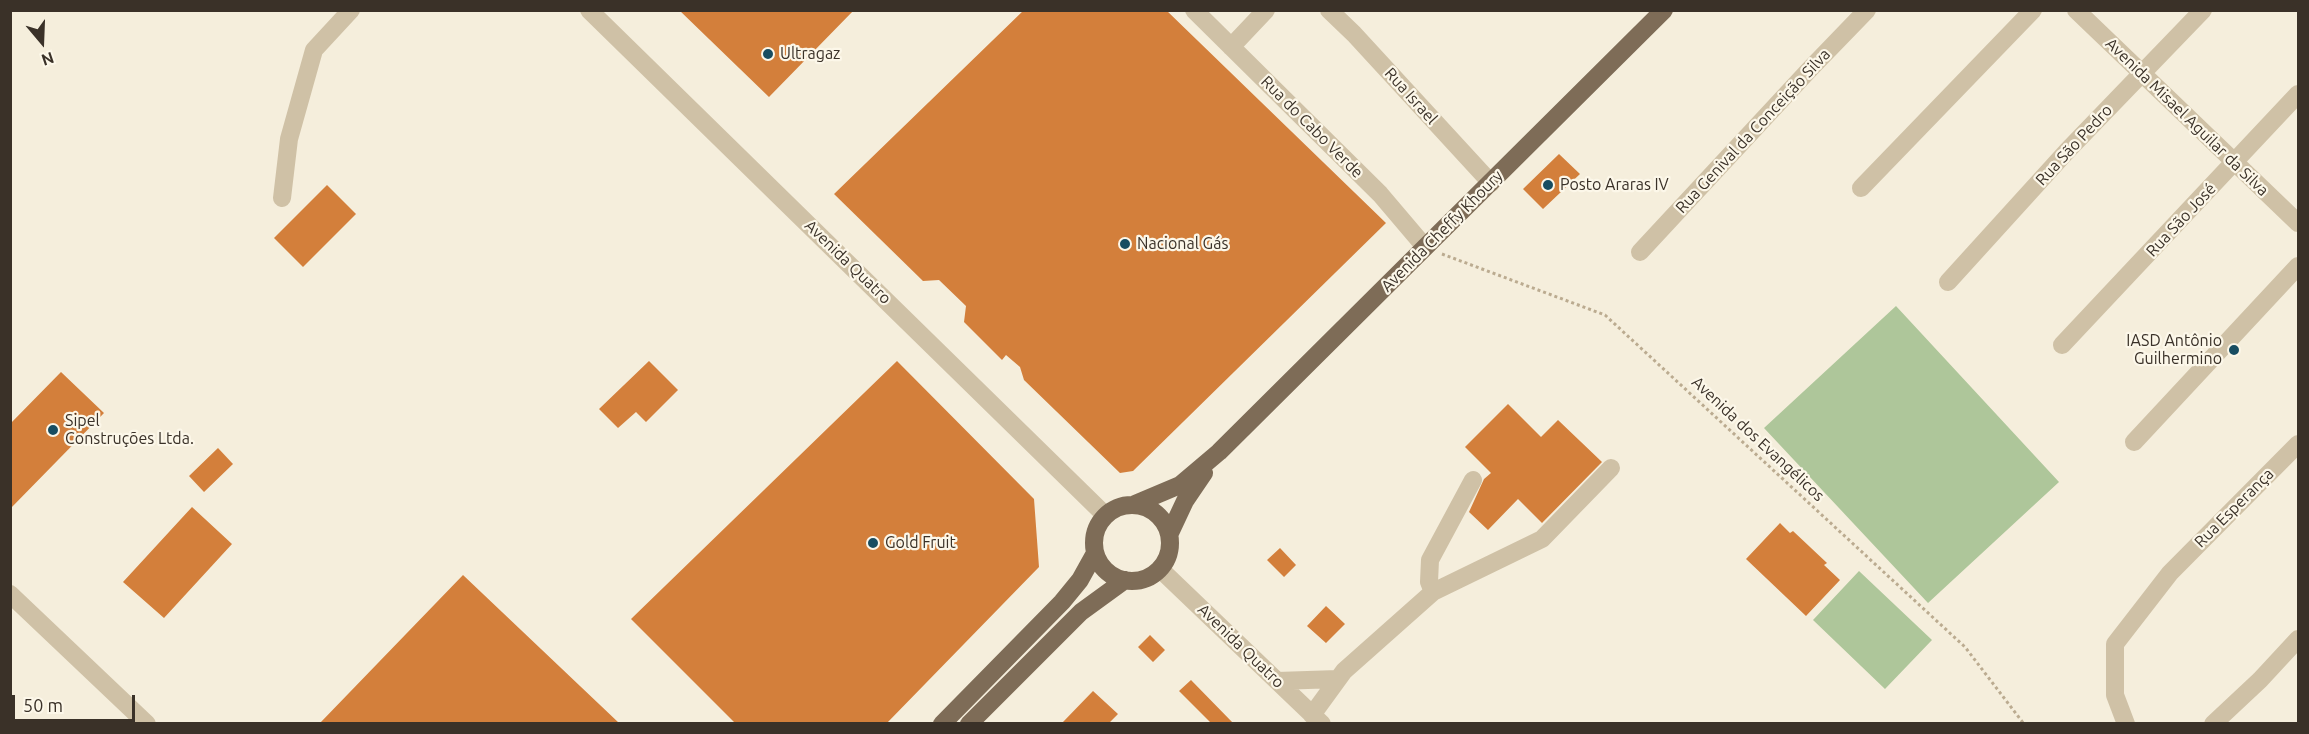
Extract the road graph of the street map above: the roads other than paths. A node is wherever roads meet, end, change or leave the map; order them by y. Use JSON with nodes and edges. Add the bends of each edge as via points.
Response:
{"nodes":[{"id":1,"x":351,"y":10,"type":"edge"},
{"id":2,"x":589,"y":10,"type":"edge"},
{"id":3,"x":1194,"y":10,"type":"edge"},
{"id":4,"x":1266,"y":10,"type":"edge"},
{"id":5,"x":1329,"y":10,"type":"edge"},
{"id":6,"x":1664,"y":10,"type":"edge"},
{"id":7,"x":1867,"y":10,"type":"edge"},
{"id":8,"x":2033,"y":10,"type":"edge"},
{"id":9,"x":2076,"y":10,"type":"edge"},
{"id":10,"x":2203,"y":10,"type":"edge"},
{"id":11,"x":1231,"y":47,"type":"junction"},
{"id":12,"x":2141,"y":73,"type":"junction"},
{"id":13,"x":2298,"y":94,"type":"edge"},
{"id":14,"x":2235,"y":162,"type":"junction"},
{"id":15,"x":1491,"y":183,"type":"junction"},
{"id":16,"x":1861,"y":188,"type":"dead end"},
{"id":17,"x":282,"y":198,"type":"dead end"},
{"id":18,"x":2298,"y":223,"type":"edge"},
{"id":19,"x":1425,"y":247,"type":"junction"},
{"id":20,"x":1640,"y":252,"type":"dead end"},
{"id":21,"x":2298,"y":266,"type":"edge"},
{"id":22,"x":1948,"y":282,"type":"dead end"},
{"id":23,"x":2062,"y":345,"type":"dead end"},
{"id":24,"x":2134,"y":442,"type":"dead end"},
{"id":25,"x":2298,"y":444,"type":"edge"},
{"id":26,"x":1219,"y":452,"type":"junction"},
{"id":27,"x":1611,"y":468,"type":"dead end"},
{"id":28,"x":1473,"y":480,"type":"dead end"},
{"id":29,"x":1136,"y":504,"type":"junction"},
{"id":30,"x":1106,"y":515,"type":"junction"},
{"id":31,"x":1170,"y":533,"type":"junction"},
{"id":32,"x":1095,"y":553,"type":"junction"},
{"id":33,"x":1160,"y":569,"type":"junction"},
{"id":34,"x":1125,"y":580,"type":"junction"},
{"id":35,"x":1433,"y":592,"type":"junction"},
{"id":36,"x":10,"y":594,"type":"edge"},
{"id":37,"x":2298,"y":639,"type":"edge"},
{"id":38,"x":1338,"y":679,"type":"junction"},
{"id":39,"x":1277,"y":681,"type":"junction"},
{"id":40,"x":1317,"y":719,"type":"edge"},
{"id":41,"x":147,"y":723,"type":"edge"},
{"id":42,"x":942,"y":723,"type":"edge"},
{"id":43,"x":969,"y":723,"type":"edge"},
{"id":44,"x":2126,"y":723,"type":"edge"},
{"id":45,"x":2213,"y":723,"type":"edge"}],
"edges":[{"from":1,"to":17,"type":"street","via":[[314,50],[289,139]]},
{"from":2,"to":30,"type":"street","name":"Avenida Quatro"},
{"from":3,"to":11,"type":"street","name":"Rua do Cabo Verde"},
{"from":4,"to":11,"type":"street"},
{"from":5,"to":15,"type":"street","name":"Rua Israel"},
{"from":6,"to":15,"type":"main road","name":"Avenida Cheffy Khoury"},
{"from":7,"to":20,"type":"street","name":"Rua Genival da Conceição Silva"},
{"from":8,"to":16,"type":"street"},
{"from":9,"to":12,"type":"street","name":"Avenida Misael Aguilar da Silva"},
{"from":10,"to":12,"type":"street","name":"Rua São Pedro"},
{"from":11,"to":19,"type":"street","name":"Rua do Cabo Verde","via":[[1380,194]]},
{"from":12,"to":14,"type":"street","name":"Avenida Misael Aguilar da Silva"},
{"from":12,"to":22,"type":"street","name":"Rua São Pedro"},
{"from":13,"to":14,"type":"street","name":"Rua São José"},
{"from":14,"to":18,"type":"street","name":"Avenida Misael Aguilar da Silva"},
{"from":14,"to":23,"type":"street","name":"Rua São José"},
{"from":15,"to":19,"type":"main road","name":"Avenida Cheffy Khoury"},
{"from":19,"to":26,"type":"main road","name":"Avenida Cheffy Khoury"},
{"from":21,"to":24,"type":"street"},
{"from":25,"to":44,"type":"street","name":"Rua Esperança","via":[[2170,573],[2115,644],[2115,695]]},
{"from":26,"to":29,"type":"main road","via":[[1180,485]]},
{"from":26,"to":31,"type":"main road","via":[[1185,501]]},
{"from":27,"to":35,"type":"street","via":[[1542,539]]},
{"from":28,"to":35,"type":"street","via":[[1430,560],[1429,582]]},
{"from":29,"to":30,"type":"main road","via":[[1114,508]]},
{"from":29,"to":31,"type":"main road","via":[[1156,512]]},
{"from":30,"to":32,"type":"main road","via":[[1094,539]]},
{"from":31,"to":33,"type":"main road","via":[[1167,558]]},
{"from":32,"to":34,"type":"main road","via":[[1106,571]]},
{"from":32,"to":42,"type":"main road","via":[[1062,602]]},
{"from":33,"to":34,"type":"main road","via":[[1150,577]]},
{"from":33,"to":39,"type":"street","name":"Avenida Quatro"},
{"from":34,"to":43,"type":"main road","via":[[1081,612]]},
{"from":35,"to":38,"type":"street"},
{"from":36,"to":41,"type":"street"},
{"from":37,"to":45,"type":"street"},
{"from":38,"to":39,"type":"street"},
{"from":38,"to":40,"type":"street"},
{"from":39,"to":40,"type":"street","name":"Avenida Quatro"}]}
